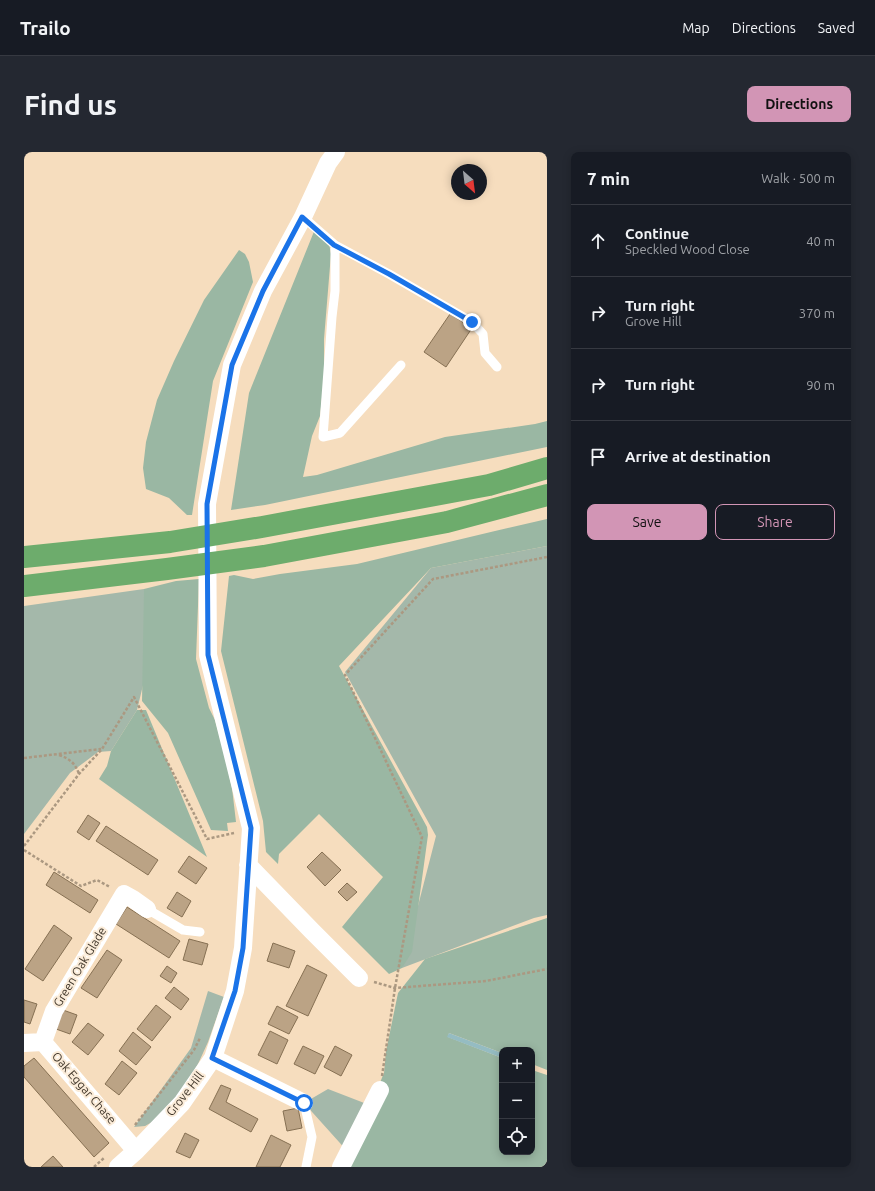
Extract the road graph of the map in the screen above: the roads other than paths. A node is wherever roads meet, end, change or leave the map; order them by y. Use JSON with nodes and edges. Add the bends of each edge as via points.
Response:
{"nodes":[{"id":1,"x":336,"y":152,"type":"edge"},
{"id":2,"x":302,"y":217,"type":"junction"},
{"id":3,"x":334,"y":245,"type":"junction"},
{"id":4,"x":401,"y":365,"type":"dead end"},
{"id":5,"x":497,"y":367,"type":"dead end"},
{"id":6,"x":547,"y":468,"type":"edge"},
{"id":7,"x":547,"y":496,"type":"edge"},
{"id":8,"x":24,"y":557,"type":"edge"},
{"id":9,"x":24,"y":586,"type":"edge"},
{"id":10,"x":248,"y":865,"type":"junction"},
{"id":11,"x":147,"y":909,"type":"joint"},
{"id":12,"x":200,"y":932,"type":"dead end"},
{"id":13,"x":359,"y":978,"type":"road end"},
{"id":14,"x":43,"y":1042,"type":"junction"},
{"id":15,"x":24,"y":1044,"type":"edge"},
{"id":16,"x":212,"y":1058,"type":"junction"},
{"id":17,"x":380,"y":1090,"type":"road end"},
{"id":18,"x":304,"y":1103,"type":"joint"},
{"id":19,"x":131,"y":1144,"type":"junction"},
{"id":20,"x":111,"y":1162,"type":"edge"},
{"id":21,"x":306,"y":1167,"type":"edge"},
{"id":22,"x":341,"y":1167,"type":"edge"}],
"edges":[{"from":1,"to":2,"type":"street","name":"Grove Hill"},
{"from":2,"to":3,"type":"lane"},
{"from":2,"to":10,"type":"street","name":"Grove Hill","via":[[263,291],[232,365],[207,504],[208,655],[251,828]]},
{"from":3,"to":4,"type":"lane","via":[[335,291],[323,437],[340,433]]},
{"from":3,"to":5,"type":"lane","via":[[472,322],[483,334],[485,353]]},
{"from":6,"to":8,"type":"highway","via":[[489,485],[262,527],[170,542]]},
{"from":7,"to":9,"type":"highway","via":[[447,522],[264,556]]},
{"from":10,"to":13,"type":"street"},
{"from":10,"to":16,"type":"street","name":"Grove Hill","via":[[243,948],[235,991]]},
{"from":11,"to":12,"type":"lane","via":[[183,930]]},
{"from":11,"to":14,"type":"street","name":"Green Oak Glade","via":[[124,894],[54,1011]]},
{"from":14,"to":15,"type":"street","name":"Oak Eggar Chase"},
{"from":14,"to":19,"type":"street","name":"Oak Eggar Chase"},
{"from":16,"to":18,"type":"street"},
{"from":16,"to":19,"type":"street","name":"Grove Hill","via":[[182,1103]]},
{"from":17,"to":22,"type":"street"},
{"from":18,"to":21,"type":"lane","via":[[312,1137]]},
{"from":19,"to":20,"type":"street","name":"Grove Hill"}]}
